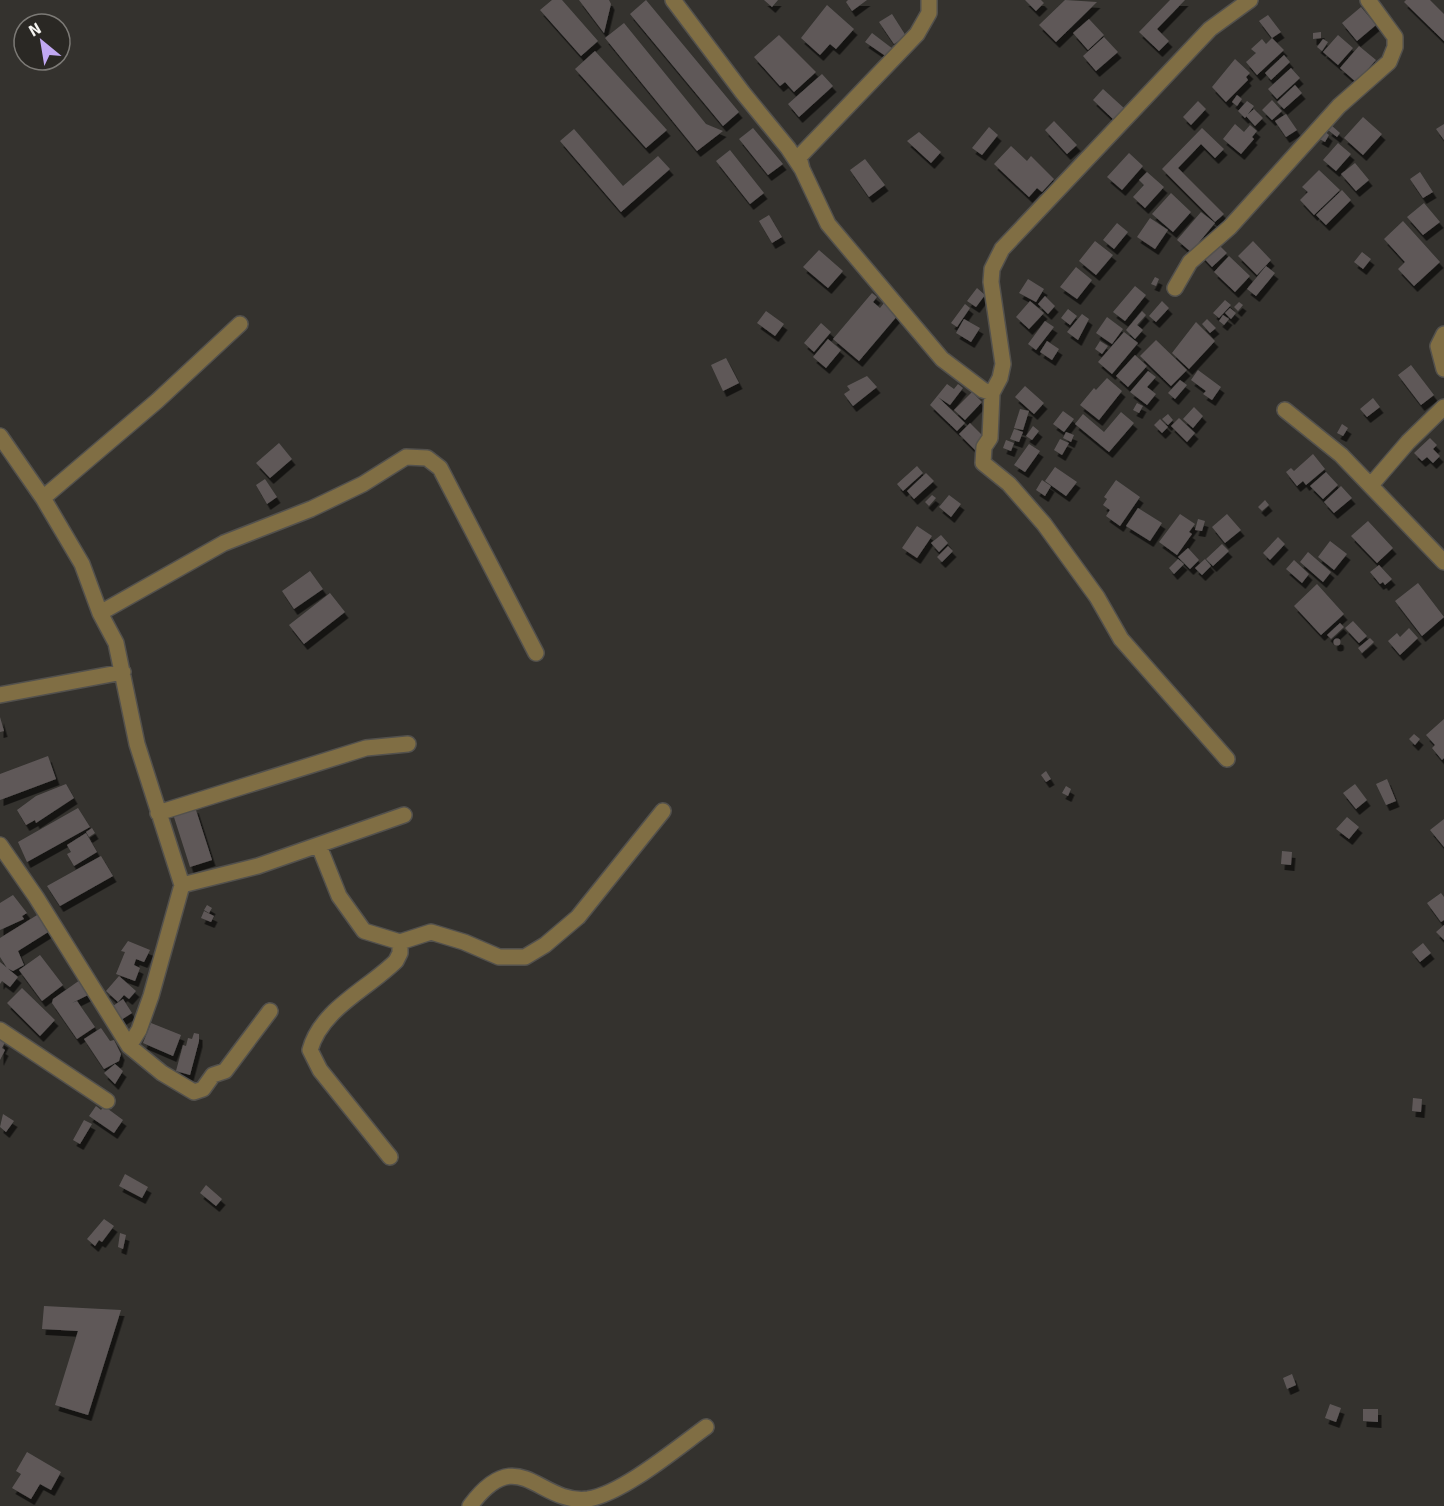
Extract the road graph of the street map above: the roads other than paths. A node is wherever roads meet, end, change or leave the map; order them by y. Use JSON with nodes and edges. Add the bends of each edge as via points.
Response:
{"nodes":[{"id":1,"x":673,"y":0,"type":"edge"},
{"id":2,"x":929,"y":0,"type":"edge"},
{"id":3,"x":1250,"y":0,"type":"edge"},
{"id":4,"x":1368,"y":0,"type":"edge"},
{"id":5,"x":802,"y":169,"type":"junction"},
{"id":6,"x":1175,"y":288,"type":"dead end"},
{"id":7,"x":240,"y":324,"type":"dead end"},
{"id":8,"x":1444,"y":334,"type":"edge"},
{"id":9,"x":1444,"y":369,"type":"edge"},
{"id":10,"x":992,"y":393,"type":"junction"},
{"id":11,"x":1444,"y":407,"type":"edge"},
{"id":12,"x":1285,"y":410,"type":"dead end"},
{"id":13,"x":0,"y":436,"type":"edge"},
{"id":14,"x":1371,"y":485,"type":"junction"},
{"id":15,"x":43,"y":498,"type":"junction"},
{"id":16,"x":1444,"y":562,"type":"edge"},
{"id":17,"x":100,"y":613,"type":"junction"},
{"id":18,"x":536,"y":653,"type":"dead end"},
{"id":19,"x":123,"y":672,"type":"junction"},
{"id":20,"x":0,"y":695,"type":"edge"},
{"id":21,"x":408,"y":744,"type":"dead end"},
{"id":22,"x":1227,"y":759,"type":"dead end"},
{"id":23,"x":663,"y":811,"type":"dead end"},
{"id":24,"x":158,"y":813,"type":"junction"},
{"id":25,"x":404,"y":815,"type":"dead end"},
{"id":26,"x":0,"y":845,"type":"edge"},
{"id":27,"x":319,"y":846,"type":"junction"},
{"id":28,"x":182,"y":885,"type":"junction"},
{"id":29,"x":400,"y":942,"type":"junction"},
{"id":30,"x":270,"y":1011,"type":"dead end"},
{"id":31,"x":0,"y":1030,"type":"edge"},
{"id":32,"x":129,"y":1046,"type":"junction"},
{"id":33,"x":107,"y":1101,"type":"dead end"},
{"id":34,"x":390,"y":1157,"type":"dead end"},
{"id":35,"x":706,"y":1427,"type":"dead end"},
{"id":36,"x":470,"y":1506,"type":"edge"}],
"edges":[{"from":1,"to":5,"type":"street"},
{"from":2,"to":5,"type":"street","via":[[929,13],[917,34],[799,157]]},
{"from":3,"to":10,"type":"street","via":[[1210,29],[1002,249],[992,269],[991,282],[1003,364]]},
{"from":4,"to":6,"type":"street","via":[[1395,37],[1389,62],[1323,122],[1230,227],[1190,262]]},
{"from":5,"to":10,"type":"street","via":[[828,224],[913,325],[942,358]]},
{"from":7,"to":15,"type":"street"},
{"from":8,"to":9,"type":"street","via":[[1438,346]]},
{"from":10,"to":22,"type":"street","via":[[990,438],[982,463],[1009,484],[1044,524],[1097,597],[1121,639]]},
{"from":11,"to":14,"type":"street"},
{"from":12,"to":14,"type":"street"},
{"from":13,"to":15,"type":"street"},
{"from":14,"to":16,"type":"street"},
{"from":15,"to":17,"type":"street","via":[[82,564]]},
{"from":17,"to":18,"type":"street","via":[[224,543],[311,509],[363,484],[406,457],[427,458],[440,468]]},
{"from":17,"to":19,"type":"street","via":[[116,643]]},
{"from":19,"to":20,"type":"street"},
{"from":19,"to":24,"type":"street","via":[[137,744]]},
{"from":21,"to":24,"type":"street","via":[[366,748]]},
{"from":23,"to":29,"type":"street","via":[[578,917],[525,957],[499,957],[431,932]]},
{"from":24,"to":28,"type":"street"},
{"from":25,"to":27,"type":"street"},
{"from":26,"to":32,"type":"street"},
{"from":27,"to":28,"type":"street"},
{"from":27,"to":29,"type":"street","via":[[339,896],[364,931]]},
{"from":28,"to":32,"type":"street","via":[[151,996]]},
{"from":29,"to":34,"type":"street","via":[[396,961],[344,1003],[313,1039],[310,1050],[320,1070]]},
{"from":30,"to":32,"type":"street","via":[[225,1071],[213,1075],[203,1089],[194,1092]]},
{"from":31,"to":33,"type":"street"},
{"from":35,"to":36,"type":"street","via":[[640,1474],[588,1499],[568,1498],[529,1478],[505,1476],[485,1488]]}]}
